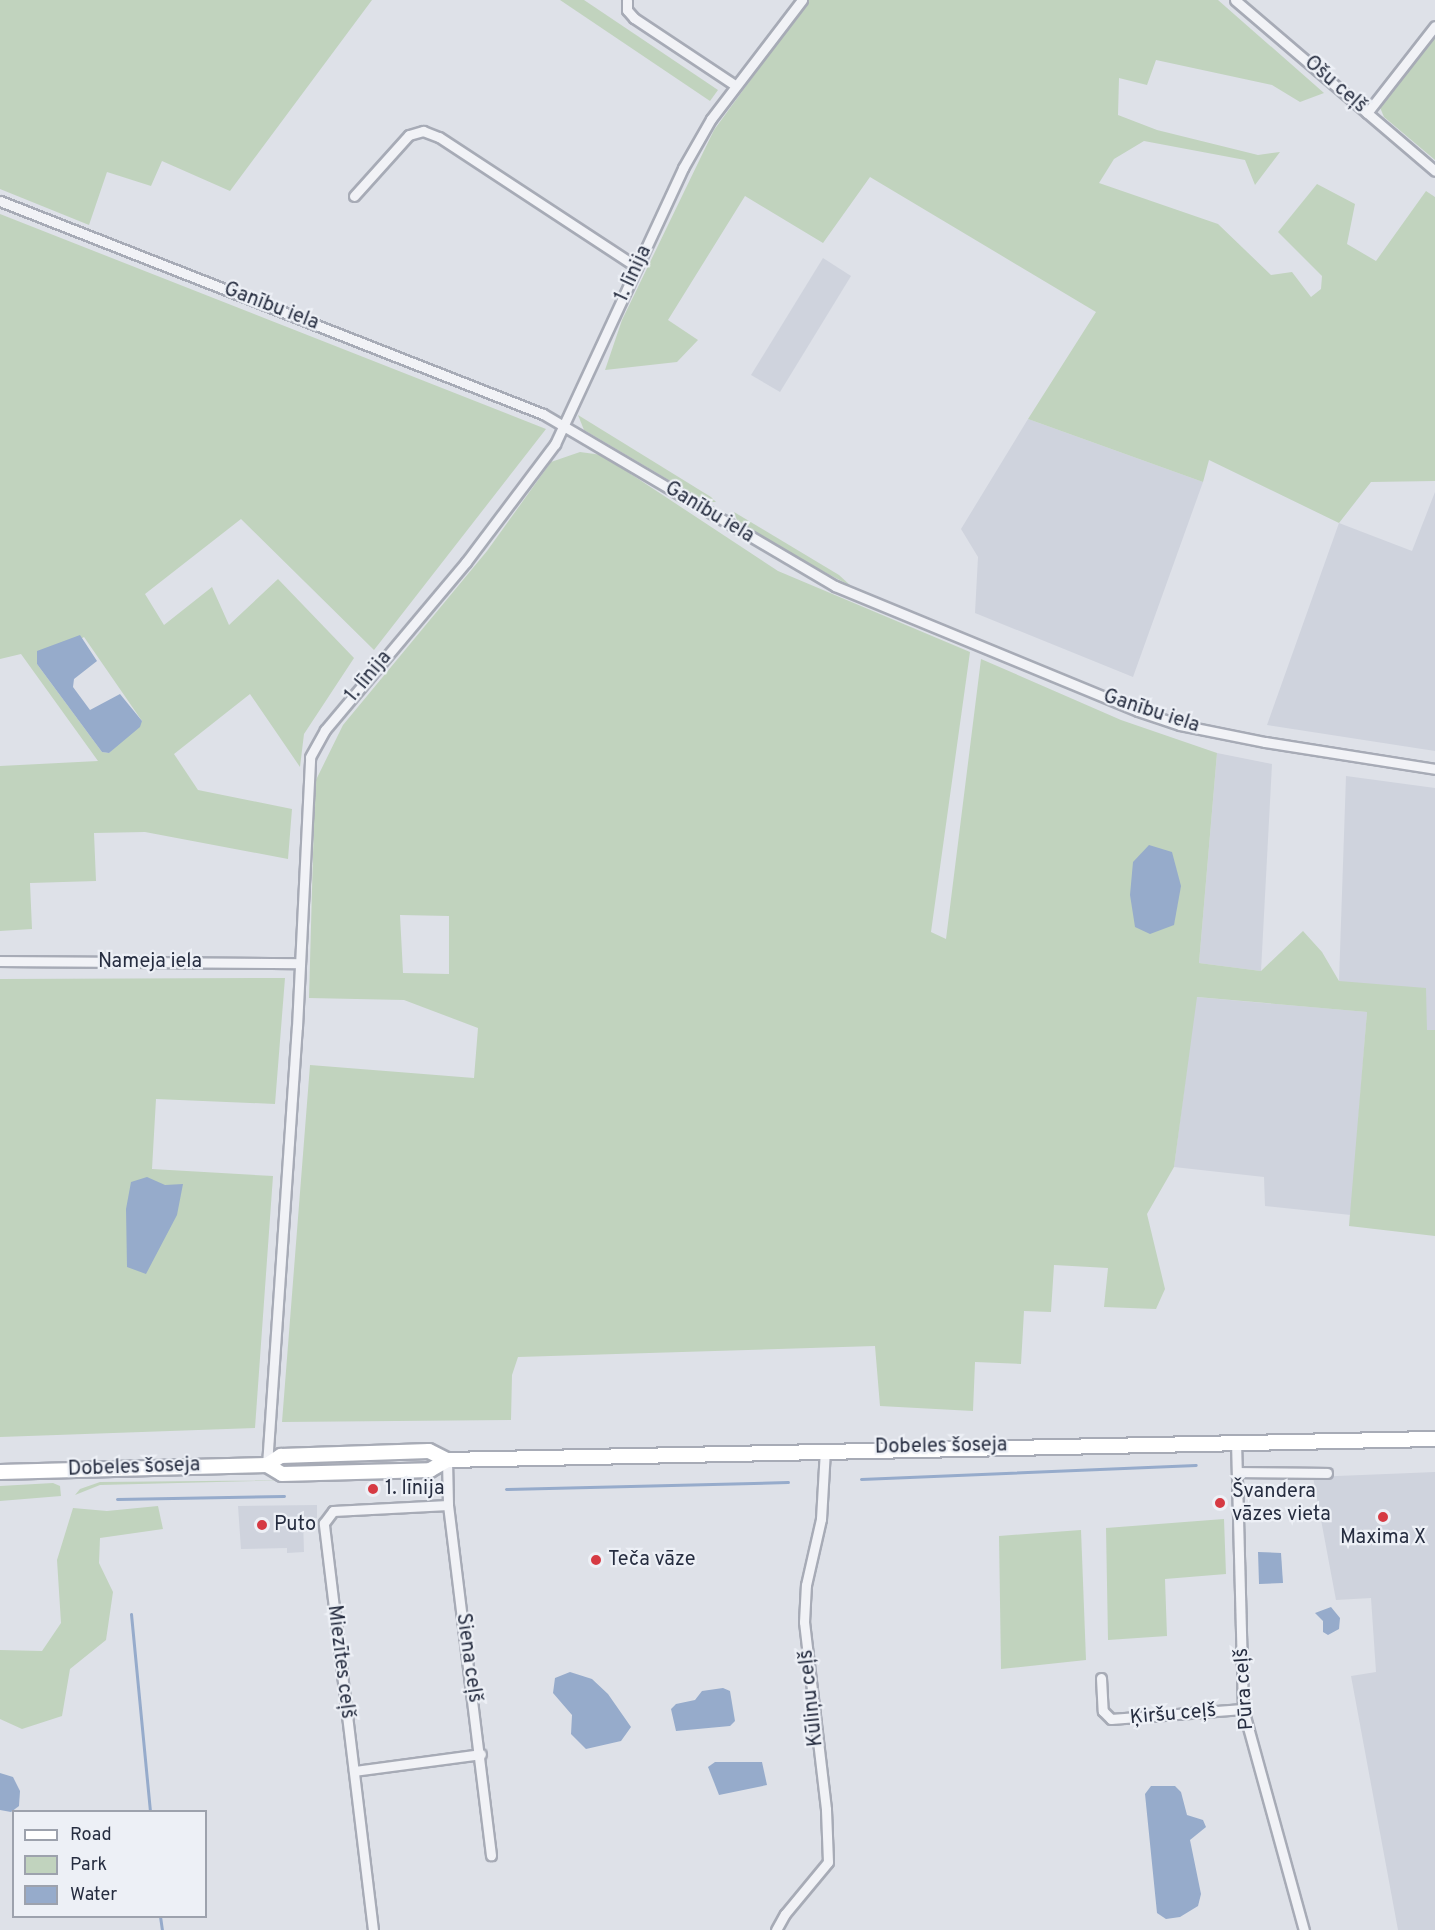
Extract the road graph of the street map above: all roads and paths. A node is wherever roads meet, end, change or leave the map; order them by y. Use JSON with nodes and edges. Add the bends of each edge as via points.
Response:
{"nodes":[{"id":1,"x":627,"y":0,"type":"edge"},
{"id":2,"x":802,"y":0,"type":"edge"},
{"id":3,"x":1235,"y":0,"type":"edge"},
{"id":4,"x":1435,"y":26,"type":"edge"},
{"id":5,"x":735,"y":85,"type":"junction"},
{"id":6,"x":1367,"y":113,"type":"junction"},
{"id":7,"x":1435,"y":171,"type":"edge"},
{"id":8,"x":354,"y":196,"type":"dead end"},
{"id":9,"x":0,"y":201,"type":"edge"},
{"id":10,"x":637,"y":267,"type":"junction"},
{"id":11,"x":565,"y":426,"type":"junction"},
{"id":12,"x":1435,"y":769,"type":"edge"},
{"id":13,"x":0,"y":961,"type":"edge"},
{"id":14,"x":300,"y":963,"type":"junction"},
{"id":15,"x":1435,"y":1439,"type":"edge"},
{"id":16,"x":1236,"y":1441,"type":"junction"},
{"id":17,"x":825,"y":1450,"type":"junction"},
{"id":18,"x":447,"y":1460,"type":"junction"},
{"id":19,"x":267,"y":1465,"type":"junction"},
{"id":20,"x":0,"y":1472,"type":"edge"},
{"id":21,"x":1237,"y":1472,"type":"junction"},
{"id":22,"x":1327,"y":1473,"type":"dead end"},
{"id":23,"x":448,"y":1504,"type":"junction"},
{"id":24,"x":1101,"y":1678,"type":"dead end"},
{"id":25,"x":1243,"y":1709,"type":"junction"},
{"id":26,"x":481,"y":1754,"type":"junction"},
{"id":27,"x":354,"y":1771,"type":"junction"},
{"id":28,"x":491,"y":1855,"type":"dead end"},
{"id":29,"x":373,"y":1930,"type":"edge"},
{"id":30,"x":776,"y":1930,"type":"edge"},
{"id":31,"x":1304,"y":1930,"type":"edge"}],
"edges":[{"from":1,"to":5,"type":"street","via":[[627,10],[634,18]]},
{"from":2,"to":5,"type":"street","name":"1. līnija"},
{"from":3,"to":6,"type":"street","name":"Ošu ceļš"},
{"from":4,"to":6,"type":"street"},
{"from":5,"to":10,"type":"street","name":"1. līnija","via":[[683,168]]},
{"from":6,"to":7,"type":"street","name":"Ošu ceļš"},
{"from":8,"to":10,"type":"street","via":[[409,135],[423,131],[439,137]]},
{"from":9,"to":11,"type":"street","name":"Ganību iela"},
{"from":10,"to":11,"type":"street","name":"1. līnija"},
{"from":11,"to":12,"type":"street","name":"Ganību iela","via":[[835,586],[1127,707],[1205,730]]},
{"from":11,"to":14,"type":"street","name":"1. līnija","via":[[466,562],[347,702],[310,757]]},
{"from":13,"to":14,"type":"street","name":"Nameja iela"},
{"from":14,"to":19,"type":"street","name":"1. līnija"},
{"from":15,"to":16,"type":"main road","name":"Dobeles šoseja"},
{"from":16,"to":17,"type":"main road","name":"Dobeles šoseja"},
{"from":16,"to":21,"type":"street","name":"Pūra ceļš"},
{"from":17,"to":18,"type":"main road","name":"Dobeles šoseja"},
{"from":17,"to":30,"type":"street","name":"Kūliņu ceļš","via":[[821,1519],[806,1585],[804,1622],[826,1809],[828,1862],[784,1914]]},
{"from":18,"to":19,"type":"main road","name":"Dobeles šoseja","via":[[429,1451],[281,1456]]},
{"from":18,"to":23,"type":"street","name":"Siena ceļš"},
{"from":19,"to":20,"type":"main road","name":"Dobeles šoseja"},
{"from":21,"to":22,"type":"street"},
{"from":21,"to":25,"type":"street","name":"Pūra ceļš"},
{"from":23,"to":26,"type":"street","name":"Siena ceļš"},
{"from":23,"to":27,"type":"street","name":"Miezītes ceļš","via":[[333,1511],[324,1523]]},
{"from":24,"to":25,"type":"street","name":"Ķiršu ceļš","via":[[1103,1711],[1111,1719]]},
{"from":25,"to":31,"type":"street","name":"Pūra ceļš"},
{"from":26,"to":27,"type":"street"},
{"from":26,"to":28,"type":"street","name":"Siena ceļš"},
{"from":27,"to":29,"type":"street","name":"Miezītes ceļš"}]}
